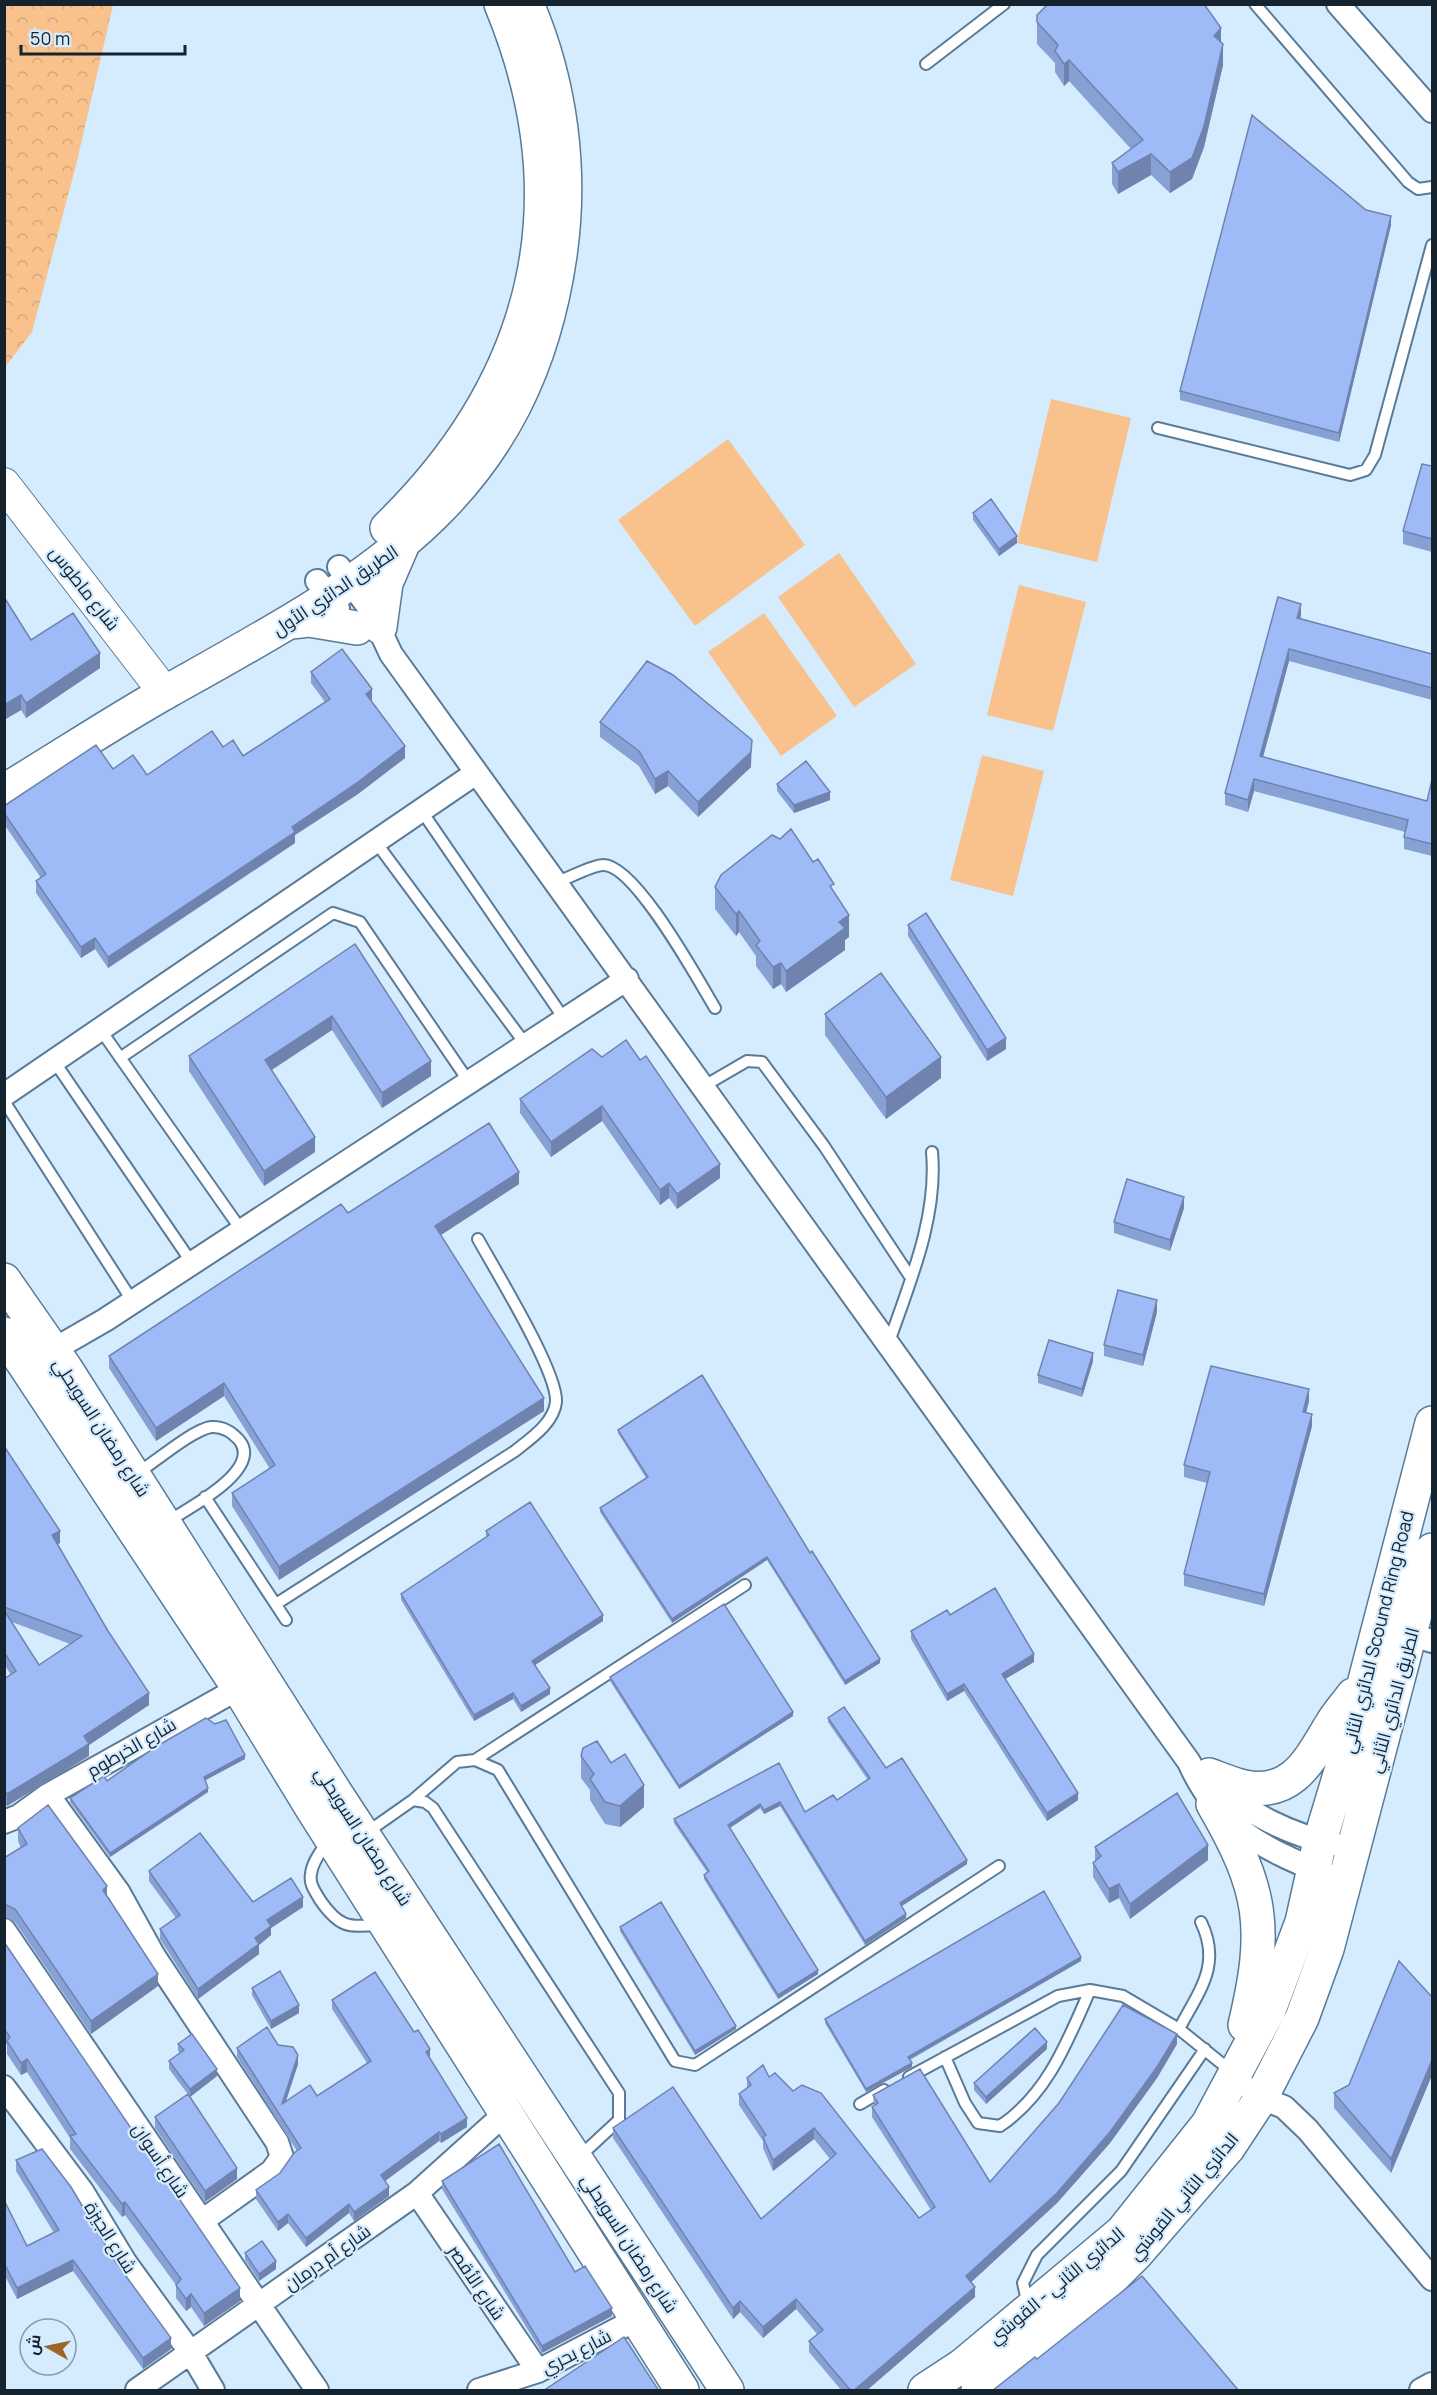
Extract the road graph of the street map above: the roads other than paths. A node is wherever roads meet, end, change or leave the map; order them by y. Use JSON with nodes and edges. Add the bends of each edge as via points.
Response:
{"nodes":[{"id":1,"x":501,"y":4,"type":"edge"},
{"id":2,"x":527,"y":4,"type":"edge"},
{"id":3,"x":1004,"y":4,"type":"edge"},
{"id":4,"x":1255,"y":4,"type":"edge"},
{"id":5,"x":1338,"y":4,"type":"edge"},
{"id":6,"x":926,"y":64,"type":"dead end"},
{"id":7,"x":1432,"y":111,"type":"edge"},
{"id":8,"x":1432,"y":187,"type":"edge"},
{"id":9,"x":1432,"y":245,"type":"edge"},
{"id":10,"x":1158,"y":428,"type":"dead end"},
{"id":11,"x":4,"y":484,"type":"edge"},
{"id":12,"x":402,"y":546,"type":"junction"},
{"id":13,"x":334,"y":582,"type":"junction"},
{"id":14,"x":291,"y":622,"type":"junction"},
{"id":15,"x":376,"y":636,"type":"junction"},
{"id":16,"x":158,"y":684,"type":"junction"},
{"id":17,"x":4,"y":768,"type":"edge"},
{"id":18,"x":476,"y":773,"type":"junction"},
{"id":19,"x":4,"y":791,"type":"edge"},
{"id":20,"x":421,"y":810,"type":"junction"},
{"id":21,"x":375,"y":841,"type":"junction"},
{"id":22,"x":555,"y":883,"type":"junction"},
{"id":23,"x":627,"y":979,"type":"junction"},
{"id":24,"x":715,"y":1008,"type":"dead end"},
{"id":25,"x":565,"y":1020,"type":"junction"},
{"id":26,"x":100,"y":1029,"type":"junction"},
{"id":27,"x":526,"y":1045,"type":"junction"},
{"id":28,"x":120,"y":1058,"type":"junction"},
{"id":29,"x":54,"y":1061,"type":"junction"},
{"id":30,"x":470,"y":1082,"type":"junction"},
{"id":31,"x":704,"y":1086,"type":"junction"},
{"id":32,"x":4,"y":1095,"type":"edge"},
{"id":33,"x":4,"y":1101,"type":"edge"},
{"id":34,"x":932,"y":1152,"type":"dead end"},
{"id":35,"x":242,"y":1231,"type":"junction"},
{"id":36,"x":478,"y":1239,"type":"dead end"},
{"id":37,"x":192,"y":1263,"type":"junction"},
{"id":38,"x":911,"y":1278,"type":"junction"},
{"id":39,"x":4,"y":1280,"type":"edge"},
{"id":40,"x":133,"y":1302,"type":"junction"},
{"id":41,"x":4,"y":1334,"type":"edge"},
{"id":42,"x":888,"y":1345,"type":"junction"},
{"id":43,"x":53,"y":1350,"type":"junction"},
{"id":44,"x":1432,"y":1423,"type":"edge"},
{"id":45,"x":134,"y":1476,"type":"junction"},
{"id":46,"x":205,"y":1497,"type":"junction"},
{"id":47,"x":165,"y":1524,"type":"junction"},
{"id":48,"x":1432,"y":1550,"type":"edge"},
{"id":49,"x":745,"y":1585,"type":"dead end"},
{"id":50,"x":276,"y":1604,"type":"junction"},
{"id":51,"x":286,"y":1620,"type":"dead end"},
{"id":52,"x":1378,"y":1625,"type":"junction"},
{"id":53,"x":1421,"y":1638,"type":"edge"},
{"id":54,"x":249,"y":1682,"type":"junction"},
{"id":55,"x":1363,"y":1682,"type":"junction"},
{"id":56,"x":475,"y":1760,"type":"junction"},
{"id":57,"x":1204,"y":1780,"type":"junction"},
{"id":58,"x":48,"y":1795,"type":"junction"},
{"id":59,"x":413,"y":1800,"type":"junction"},
{"id":60,"x":4,"y":1822,"type":"edge"},
{"id":61,"x":363,"y":1835,"type":"junction"},
{"id":62,"x":1352,"y":1849,"type":"joint"},
{"id":63,"x":1326,"y":1864,"type":"junction"},
{"id":64,"x":999,"y":1866,"type":"dead end"},
{"id":65,"x":1201,"y":1922,"type":"dead end"},
{"id":66,"x":4,"y":1930,"type":"edge"},
{"id":67,"x":1090,"y":1990,"type":"junction"},
{"id":68,"x":1179,"y":2029,"type":"junction"},
{"id":69,"x":1205,"y":2049,"type":"junction"},
{"id":70,"x":945,"y":2058,"type":"junction"},
{"id":71,"x":1234,"y":2073,"type":"junction"},
{"id":72,"x":4,"y":2087,"type":"edge"},
{"id":73,"x":1261,"y":2098,"type":"junction"},
{"id":74,"x":860,"y":2104,"type":"dead end"},
{"id":75,"x":507,"y":2112,"type":"junction"},
{"id":76,"x":576,"y":2160,"type":"junction"},
{"id":77,"x":417,"y":2193,"type":"junction"},
{"id":78,"x":202,"y":2221,"type":"junction"},
{"id":79,"x":1432,"y":2278,"type":"edge"},
{"id":80,"x":259,"y":2305,"type":"junction"},
{"id":81,"x":1028,"y":2308,"type":"junction"},
{"id":82,"x":638,"y":2319,"type":"junction"},
{"id":83,"x":192,"y":2353,"type":"junction"},
{"id":84,"x":538,"y":2371,"type":"junction"},
{"id":85,"x":1432,"y":2384,"type":"edge"},
{"id":86,"x":137,"y":2391,"type":"edge"},
{"id":87,"x":213,"y":2391,"type":"edge"},
{"id":88,"x":317,"y":2391,"type":"edge"},
{"id":89,"x":479,"y":2391,"type":"edge"},
{"id":90,"x":682,"y":2391,"type":"edge"},
{"id":91,"x":727,"y":2391,"type":"edge"},
{"id":92,"x":925,"y":2391,"type":"edge"},
{"id":93,"x":978,"y":2391,"type":"edge"},
{"id":94,"x":1421,"y":2391,"type":"edge"}],
"edges":[{"from":1,"to":13,"type":"main road","name":"الطريق الدائري الأول","via":[[530,93],[543,189],[540,232],[523,319],[493,394],[470,433],[415,501]]},
{"from":2,"to":12,"type":"main road","name":"الطريق الدائري الأول","via":[[548,60],[566,187],[556,282],[546,327],[509,418],[485,458]]},
{"from":3,"to":6,"type":"lane"},
{"from":4,"to":8,"type":"lane","via":[[1408,182],[1418,189]]},
{"from":5,"to":7,"type":"street"},
{"from":9,"to":10,"type":"lane","via":[[1375,455],[1366,470],[1350,475]]},
{"from":11,"to":16,"type":"street","name":"شارع ماطوس"},
{"from":12,"to":13,"type":"main road","name":"الطريق الدائري الأول"},
{"from":12,"to":15,"type":"main road","via":[[386,582]]},
{"from":13,"to":14,"type":"main road","name":"الطريق الدائري الأول"},
{"from":13,"to":15,"type":"street"},
{"from":13,"to":16,"type":"main road","name":"الطريق الدائري الأول"},
{"from":14,"to":15,"type":"main road","via":[[309,620]]},
{"from":14,"to":16,"type":"main road","name":"الطريق الدائري الأول"},
{"from":15,"to":18,"type":"street"},
{"from":16,"to":17,"type":"main road","name":"الطريق الدائري الأول"},
{"from":16,"to":19,"type":"main road","name":"الطريق الدائري الأول"},
{"from":18,"to":20,"type":"street"},
{"from":18,"to":22,"type":"street"},
{"from":20,"to":21,"type":"street"},
{"from":20,"to":25,"type":"lane"},
{"from":21,"to":26,"type":"street"},
{"from":21,"to":27,"type":"lane"},
{"from":22,"to":23,"type":"street"},
{"from":22,"to":24,"type":"lane","via":[[603,865],[620,870],[651,905]]},
{"from":23,"to":25,"type":"street"},
{"from":23,"to":31,"type":"street"},
{"from":25,"to":27,"type":"street"},
{"from":26,"to":28,"type":"lane"},
{"from":26,"to":29,"type":"street"},
{"from":27,"to":30,"type":"street"},
{"from":28,"to":30,"type":"lane","via":[[333,913],[360,922]]},
{"from":28,"to":35,"type":"lane"},
{"from":29,"to":32,"type":"street"},
{"from":29,"to":37,"type":"lane"},
{"from":30,"to":35,"type":"street"},
{"from":31,"to":38,"type":"lane","via":[[747,1061],[762,1062],[824,1146]]},
{"from":31,"to":42,"type":"street"},
{"from":33,"to":40,"type":"lane"},
{"from":34,"to":38,"type":"lane","via":[[934,1175],[921,1250]]},
{"from":35,"to":37,"type":"street"},
{"from":36,"to":50,"type":"lane","via":[[552,1377],[556,1404],[541,1431],[515,1451]]},
{"from":37,"to":40,"type":"street"},
{"from":38,"to":42,"type":"lane"},
{"from":39,"to":43,"type":"main road","name":"شارع رمضان السويحلي"},
{"from":40,"to":43,"type":"street"},
{"from":41,"to":54,"type":"main road","name":"شارع رمضان السويحلي"},
{"from":42,"to":57,"type":"street"},
{"from":43,"to":45,"type":"main road","name":"شارع رمضان السويحلي"},
{"from":44,"to":52,"type":"main road","name":"الدائري الثاني Scound Ring Road"},
{"from":45,"to":46,"type":"lane","via":[[184,1440],[211,1427],[228,1429],[241,1442],[244,1455],[239,1471]]},
{"from":45,"to":47,"type":"main road","name":"شارع رمضان السويحلي"},
{"from":46,"to":47,"type":"lane"},
{"from":46,"to":50,"type":"lane"},
{"from":47,"to":54,"type":"main road","name":"شارع رمضان السويحلي"},
{"from":48,"to":53,"type":"main road","name":"الطريق الدائري الثاني"},
{"from":49,"to":56,"type":"lane"},
{"from":50,"to":51,"type":"lane"},
{"from":52,"to":53,"type":"street"},
{"from":52,"to":55,"type":"main road","name":"الدائري الثاني Scound Ring Road"},
{"from":53,"to":62,"type":"main road","name":"الطريق الدائري الثاني"},
{"from":54,"to":58,"type":"street","name":"شارع الخرطوم"},
{"from":54,"to":61,"type":"main road","name":"شارع رمضان السويحلي"},
{"from":54,"to":75,"type":"main road","name":"شارع رمضان السويحلي","via":[[330,1837]]},
{"from":55,"to":57,"type":"main road","via":[[1332,1723],[1309,1763],[1291,1779],[1269,1788]]},
{"from":55,"to":63,"type":"main road","name":"الدائري الثاني Scound Ring Road"},
{"from":56,"to":59,"type":"lane","via":[[457,1762]]},
{"from":56,"to":64,"type":"lane","via":[[498,1770],[675,2061],[688,2065],[695,2065]]},
{"from":57,"to":63,"type":"street"},
{"from":57,"to":71,"type":"main road","via":[[1254,1890],[1260,1926],[1255,1982]]},
{"from":58,"to":60,"type":"street","name":"شارع الخرطوم"},
{"from":58,"to":78,"type":"street","via":[[119,1893],[154,1956],[277,2142],[282,2157],[272,2171]]},
{"from":59,"to":61,"type":"lane"},
{"from":59,"to":76,"type":"lane","via":[[434,1808],[620,2093],[619,2120]]},
{"from":61,"to":76,"type":"main road","name":"شارع رمضان السويحلي"},
{"from":62,"to":63,"type":"main road","name":"الدائري الثاني القوشي"},
{"from":63,"to":71,"type":"main road","name":"الدائري الثاني - القوشي","via":[[1269,2010]]},
{"from":63,"to":73,"type":"main road","name":"الدائري الثاني القوشي","via":[[1327,1949],[1302,2018]]},
{"from":65,"to":68,"type":"lane","via":[[1210,1941],[1210,1958],[1205,1978]]},
{"from":66,"to":78,"type":"street","name":"شارع أسوان"},
{"from":67,"to":68,"type":"lane","via":[[1123,1996]]},
{"from":67,"to":70,"type":"lane","via":[[1058,1996]]},
{"from":67,"to":70,"type":"lane","via":[[1059,2062],[1018,2114],[1000,2126],[978,2123]]},
{"from":68,"to":69,"type":"lane"},
{"from":69,"to":71,"type":"lane"},
{"from":69,"to":81,"type":"lane","via":[[1121,2171],[1037,2255],[1023,2283]]},
{"from":70,"to":74,"type":"lane"},
{"from":71,"to":73,"type":"street"},
{"from":71,"to":81,"type":"main road","name":"الدائري الثاني - القوشي","via":[[1208,2124],[1122,2232]]},
{"from":72,"to":83,"type":"street","name":"شارع الجيزة","via":[[82,2191],[125,2262]]},
{"from":73,"to":79,"type":"street","via":[[1284,2107],[1308,2130]]},
{"from":73,"to":93,"type":"main road","name":"الدائري الثاني القوشي","via":[[1228,2148],[1137,2253],[1080,2310]]},
{"from":75,"to":77,"type":"street","name":"شارع أم درمان"},
{"from":75,"to":82,"type":"main road","name":"شارع رمضان السويحلي"},
{"from":76,"to":91,"type":"main road","name":"شارع رمضان السويحلي"},
{"from":77,"to":80,"type":"street","name":"شارع أم درمان"},
{"from":77,"to":84,"type":"street","name":"شارع الأقصر"},
{"from":78,"to":80,"type":"street","name":"شارع أسوان"},
{"from":80,"to":83,"type":"street","name":"شارع أم درمان"},
{"from":80,"to":88,"type":"street","name":"شارع أسوان"},
{"from":81,"to":92,"type":"main road","name":"الدائري الثاني - القوشي","via":[[963,2365]]},
{"from":82,"to":84,"type":"street","name":"شارع بحري"},
{"from":82,"to":90,"type":"main road","name":"شارع رمضان السويحلي"},
{"from":83,"to":86,"type":"street","name":"شارع أم درمان"},
{"from":83,"to":87,"type":"street","name":"شارع الجيزة"},
{"from":84,"to":89,"type":"street","name":"شارع بحري"},
{"from":85,"to":94,"type":"street"}]}
